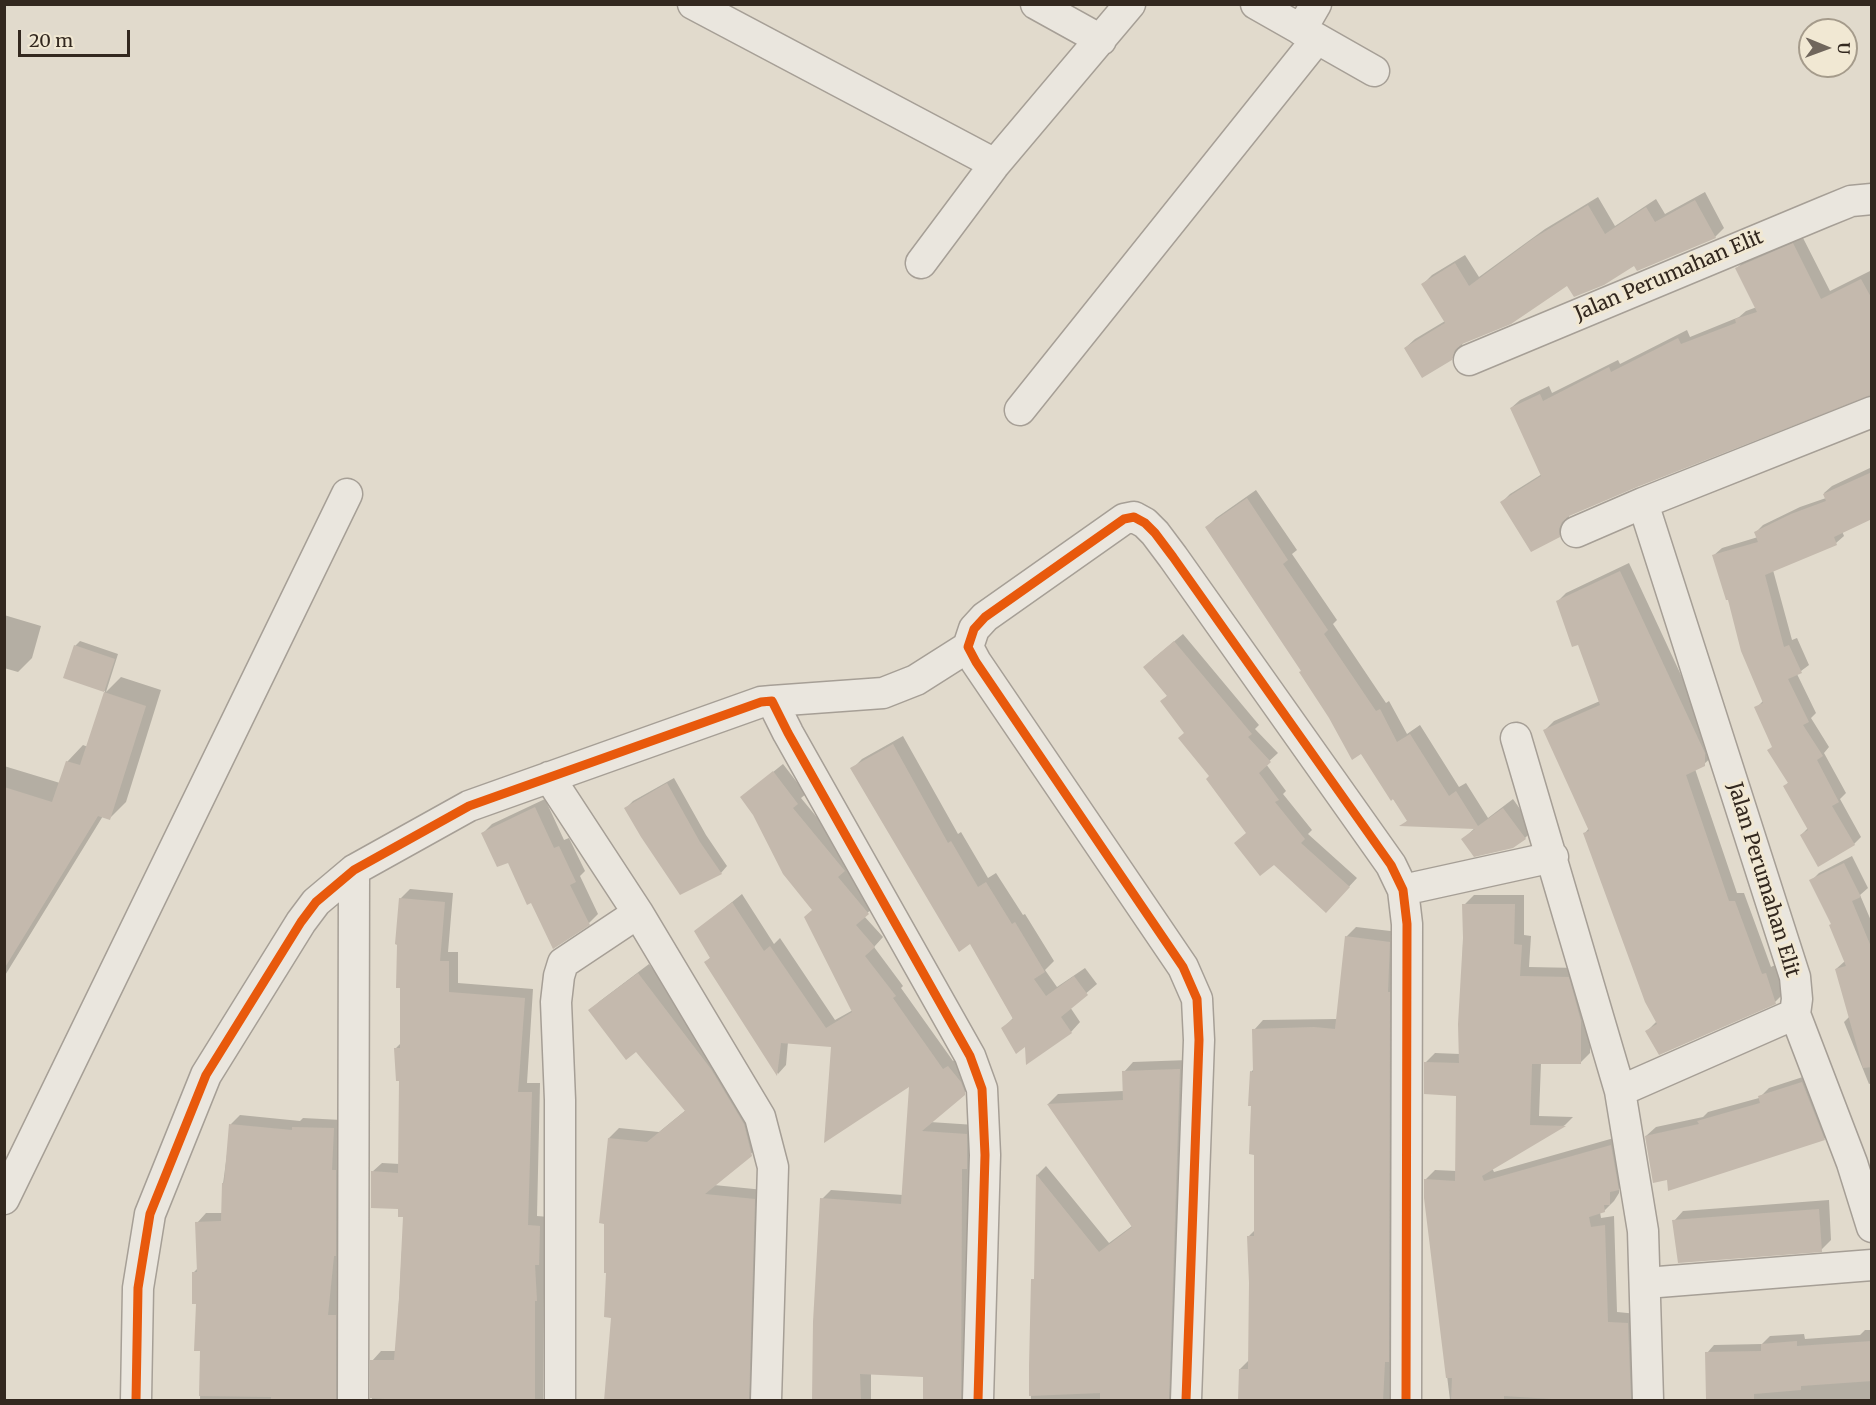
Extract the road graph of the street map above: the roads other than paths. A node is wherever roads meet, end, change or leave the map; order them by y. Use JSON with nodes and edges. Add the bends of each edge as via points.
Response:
{"nodes":[{"id":1,"x":693,"y":4,"type":"edge"},
{"id":2,"x":1036,"y":4,"type":"edge"},
{"id":3,"x":1130,"y":4,"type":"edge"},
{"id":4,"x":1256,"y":4,"type":"edge"},
{"id":5,"x":1316,"y":4,"type":"edge"},
{"id":6,"x":1309,"y":35,"type":"junction"},
{"id":7,"x":1101,"y":40,"type":"junction"},
{"id":8,"x":1374,"y":71,"type":"dead end"},
{"id":9,"x":995,"y":164,"type":"junction"},
{"id":10,"x":1872,"y":199,"type":"edge"},
{"id":11,"x":921,"y":264,"type":"dead end"},
{"id":12,"x":1469,"y":360,"type":"dead end"},
{"id":13,"x":1020,"y":410,"type":"dead end"},
{"id":14,"x":1872,"y":412,"type":"edge"},
{"id":15,"x":347,"y":494,"type":"dead end"},
{"id":16,"x":1643,"y":503,"type":"junction"},
{"id":17,"x":1576,"y":532,"type":"dead end"},
{"id":18,"x":968,"y":646,"type":"junction"},
{"id":19,"x":772,"y":701,"type":"junction"},
{"id":20,"x":1516,"y":738,"type":"dead end"},
{"id":21,"x":549,"y":777,"type":"junction"},
{"id":22,"x":1553,"y":857,"type":"junction"},
{"id":23,"x":354,"y":870,"type":"junction"},
{"id":24,"x":1403,"y":890,"type":"junction"},
{"id":25,"x":638,"y":913,"type":"junction"},
{"id":26,"x":1795,"y":1014,"type":"junction"},
{"id":27,"x":1620,"y":1091,"type":"junction"},
{"id":28,"x":4,"y":1199,"type":"edge"},
{"id":29,"x":1872,"y":1227,"type":"edge"},
{"id":30,"x":1872,"y":1265,"type":"edge"},
{"id":31,"x":1646,"y":1283,"type":"junction"},
{"id":32,"x":136,"y":1401,"type":"edge"},
{"id":33,"x":353,"y":1401,"type":"edge"},
{"id":34,"x":560,"y":1401,"type":"edge"},
{"id":35,"x":766,"y":1401,"type":"edge"},
{"id":36,"x":978,"y":1401,"type":"edge"},
{"id":37,"x":1186,"y":1401,"type":"edge"},
{"id":38,"x":1406,"y":1401,"type":"edge"},
{"id":39,"x":1648,"y":1401,"type":"edge"}],
"edges":[{"from":1,"to":9,"type":"street"},
{"from":2,"to":7,"type":"street"},
{"from":3,"to":7,"type":"street"},
{"from":4,"to":6,"type":"street"},
{"from":5,"to":6,"type":"street"},
{"from":6,"to":8,"type":"street"},
{"from":6,"to":13,"type":"street"},
{"from":7,"to":9,"type":"street"},
{"from":9,"to":11,"type":"street"},
{"from":10,"to":12,"type":"street","name":"Jalan Perumahan Elit","via":[[1851,201]]},
{"from":14,"to":16,"type":"street"},
{"from":15,"to":28,"type":"street"},
{"from":16,"to":17,"type":"street"},
{"from":16,"to":26,"type":"street","name":"Jalan Perumahan Elit","via":[[1795,977]]},
{"from":18,"to":19,"type":"street","via":[[916,680],[883,693]]},
{"from":18,"to":24,"type":"street","via":[[974,629],[985,617],[1124,519],[1134,517],[1145,523],[1173,556],[1391,865]]},
{"from":18,"to":37,"type":"street","via":[[1183,967],[1197,999]]},
{"from":19,"to":21,"type":"street"},
{"from":19,"to":36,"type":"street","via":[[970,1056],[982,1089],[985,1155]]},
{"from":20,"to":22,"type":"street"},
{"from":21,"to":23,"type":"street","via":[[469,806]]},
{"from":21,"to":25,"type":"street"},
{"from":22,"to":24,"type":"street"},
{"from":22,"to":27,"type":"street"},
{"from":23,"to":32,"type":"street","via":[[316,902],[301,922],[206,1075],[184,1128],[150,1214],[138,1288]]},
{"from":23,"to":33,"type":"street"},
{"from":24,"to":38,"type":"street","via":[[1407,924]]},
{"from":25,"to":34,"type":"street","via":[[562,963],[559,976],[556,1002],[560,1100]]},
{"from":25,"to":35,"type":"street","via":[[760,1117],[773,1167]]},
{"from":26,"to":27,"type":"street"},
{"from":26,"to":29,"type":"street"},
{"from":27,"to":31,"type":"street","via":[[1643,1231]]},
{"from":30,"to":31,"type":"street"},
{"from":31,"to":39,"type":"street"}]}
